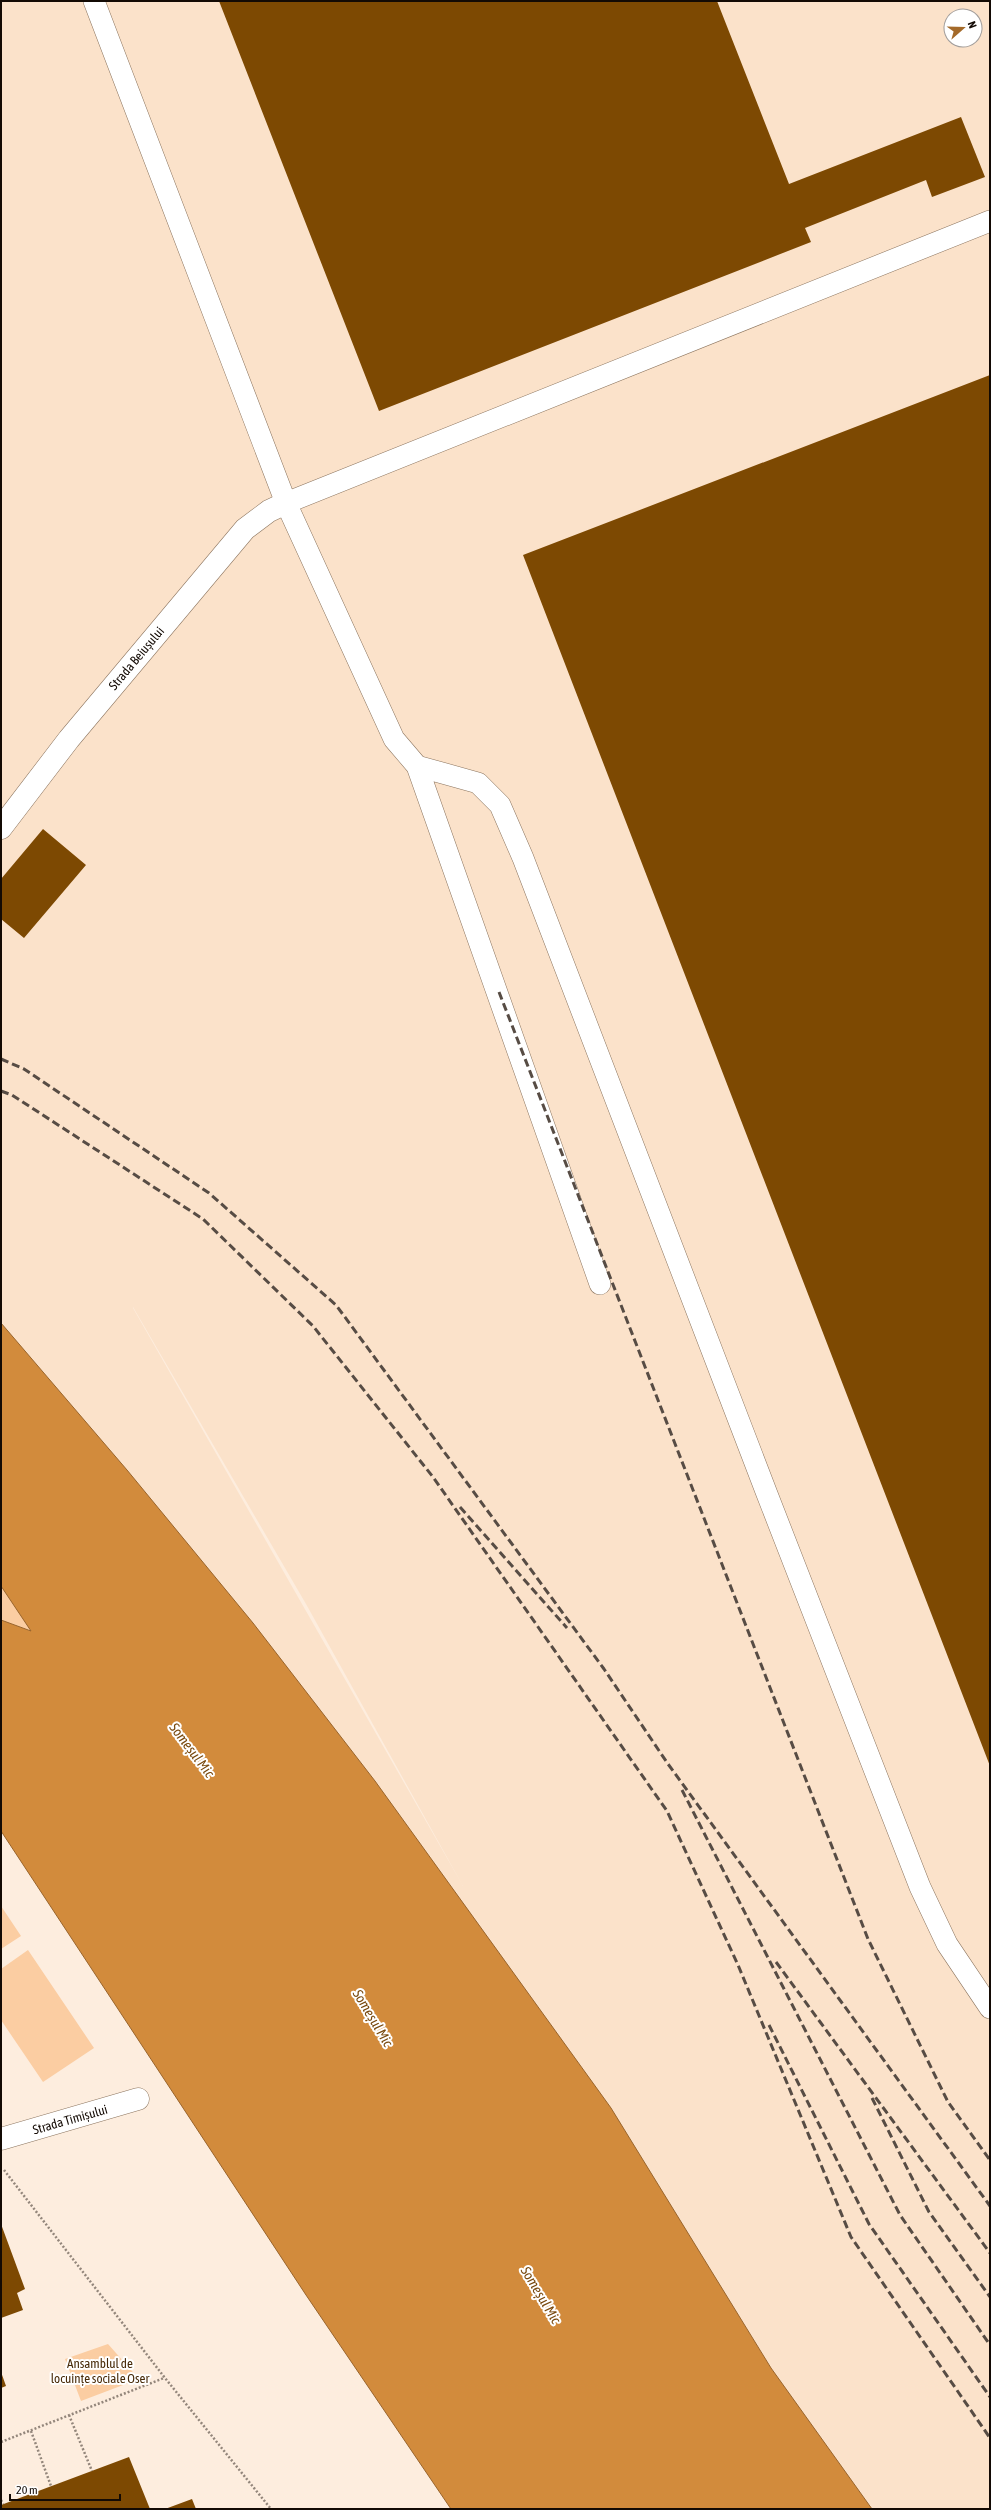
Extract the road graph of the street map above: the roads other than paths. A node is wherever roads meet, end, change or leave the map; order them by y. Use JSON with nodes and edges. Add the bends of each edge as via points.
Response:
{"nodes":[{"id":1,"x":94,"y":1,"type":"edge"},
{"id":2,"x":990,"y":221,"type":"edge"},
{"id":3,"x":286,"y":503,"type":"junction"},
{"id":4,"x":417,"y":766,"type":"junction"},
{"id":5,"x":3,"y":823,"type":"edge"},
{"id":6,"x":600,"y":1284,"type":"dead end"},
{"id":7,"x":990,"y":2008,"type":"edge"},
{"id":8,"x":138,"y":2100,"type":"dead end"},
{"id":9,"x":1,"y":2139,"type":"edge"}],
"edges":[{"from":1,"to":3,"type":"lane"},
{"from":2,"to":3,"type":"lane"},
{"from":3,"to":4,"type":"lane","via":[[394,739]]},
{"from":3,"to":5,"type":"street","name":"Strada Beiușului","via":[[269,511],[245,529],[68,739]]},
{"from":4,"to":6,"type":"lane"},
{"from":4,"to":7,"type":"lane","via":[[478,783],[500,805],[523,858],[920,1886],[947,1944]]},
{"from":8,"to":9,"type":"street","name":"Strada Timișului"}]}
